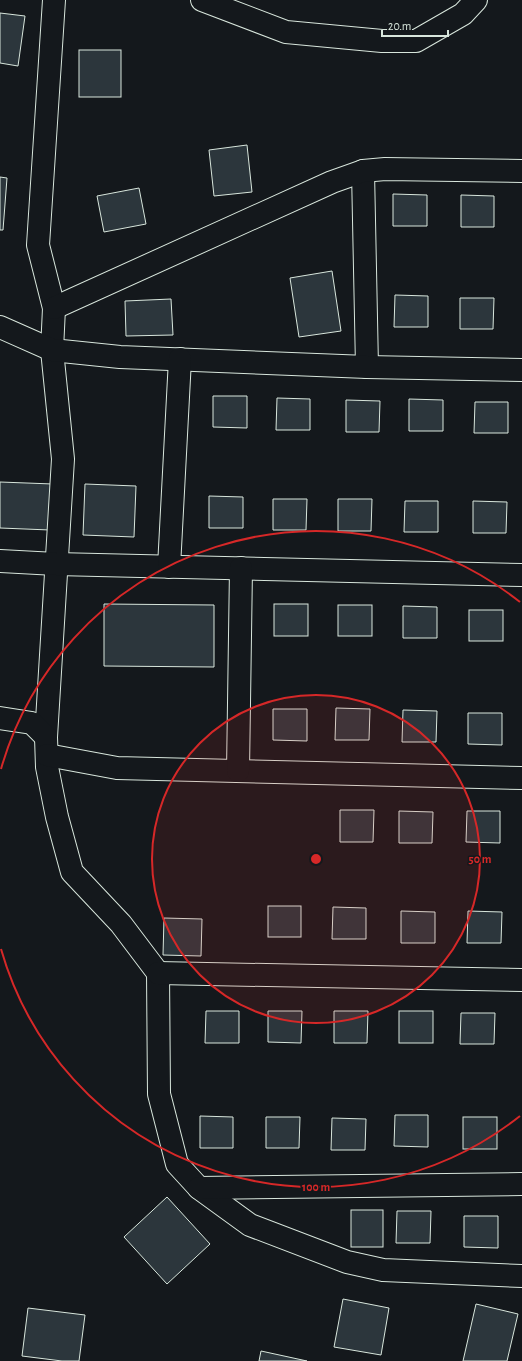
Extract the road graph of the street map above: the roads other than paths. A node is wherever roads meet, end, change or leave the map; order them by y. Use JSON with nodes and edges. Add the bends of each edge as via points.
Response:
{"nodes":[{"id":1,"x":54,"y":0,"type":"edge"},
{"id":2,"x":202,"y":0,"type":"edge"},
{"id":3,"x":476,"y":0,"type":"edge"},
{"id":4,"x":364,"y":171,"type":"junction"},
{"id":5,"x":522,"y":171,"type":"edge"},
{"id":6,"x":54,"y":308,"type":"junction"},
{"id":7,"x":0,"y":327,"type":"edge"},
{"id":8,"x":52,"y":350,"type":"junction"},
{"id":9,"x":180,"y":359,"type":"junction"},
{"id":10,"x":367,"y":367,"type":"junction"},
{"id":11,"x":522,"y":370,"type":"edge"},
{"id":12,"x":0,"y":561,"type":"edge"},
{"id":13,"x":56,"y":564,"type":"junction"},
{"id":14,"x":169,"y":567,"type":"junction"},
{"id":15,"x":241,"y":568,"type":"junction"},
{"id":16,"x":522,"y":575,"type":"edge"},
{"id":17,"x":0,"y":718,"type":"edge"},
{"id":18,"x":46,"y":746,"type":"junction"},
{"id":19,"x":238,"y":771,"type":"junction"},
{"id":20,"x":522,"y":778,"type":"edge"},
{"id":21,"x":158,"y":973,"type":"junction"},
{"id":22,"x":522,"y":980,"type":"edge"},
{"id":23,"x":522,"y":1184,"type":"edge"},
{"id":24,"x":199,"y":1188,"type":"junction"},
{"id":25,"x":522,"y":1276,"type":"edge"}],
"edges":[{"from":1,"to":6,"type":"street","via":[[38,245]]},
{"from":2,"to":3,"type":"street","via":[[286,32],[382,41],[416,41],[463,14]]},
{"from":4,"to":5,"type":"street"},
{"from":4,"to":6,"type":"street","via":[[332,182]]},
{"from":4,"to":10,"type":"street"},
{"from":6,"to":8,"type":"street"},
{"from":7,"to":8,"type":"street"},
{"from":8,"to":9,"type":"street","via":[[120,357]]},
{"from":8,"to":13,"type":"street","via":[[63,459]]},
{"from":9,"to":10,"type":"street"},
{"from":9,"to":14,"type":"street"},
{"from":10,"to":11,"type":"street"},
{"from":12,"to":13,"type":"street"},
{"from":13,"to":14,"type":"street"},
{"from":13,"to":18,"type":"street"},
{"from":14,"to":15,"type":"street"},
{"from":15,"to":16,"type":"street"},
{"from":15,"to":19,"type":"street"},
{"from":17,"to":18,"type":"street","via":[[32,723]]},
{"from":18,"to":19,"type":"street","via":[[117,768]]},
{"from":18,"to":21,"type":"street","via":[[47,767],[57,817],[72,872],[121,924]]},
{"from":19,"to":20,"type":"street"},
{"from":21,"to":22,"type":"street"},
{"from":21,"to":24,"type":"street","via":[[159,1094],[177,1164]]},
{"from":23,"to":24,"type":"street"},
{"from":24,"to":25,"type":"street","via":[[250,1225],[347,1262],[382,1270]]}]}
